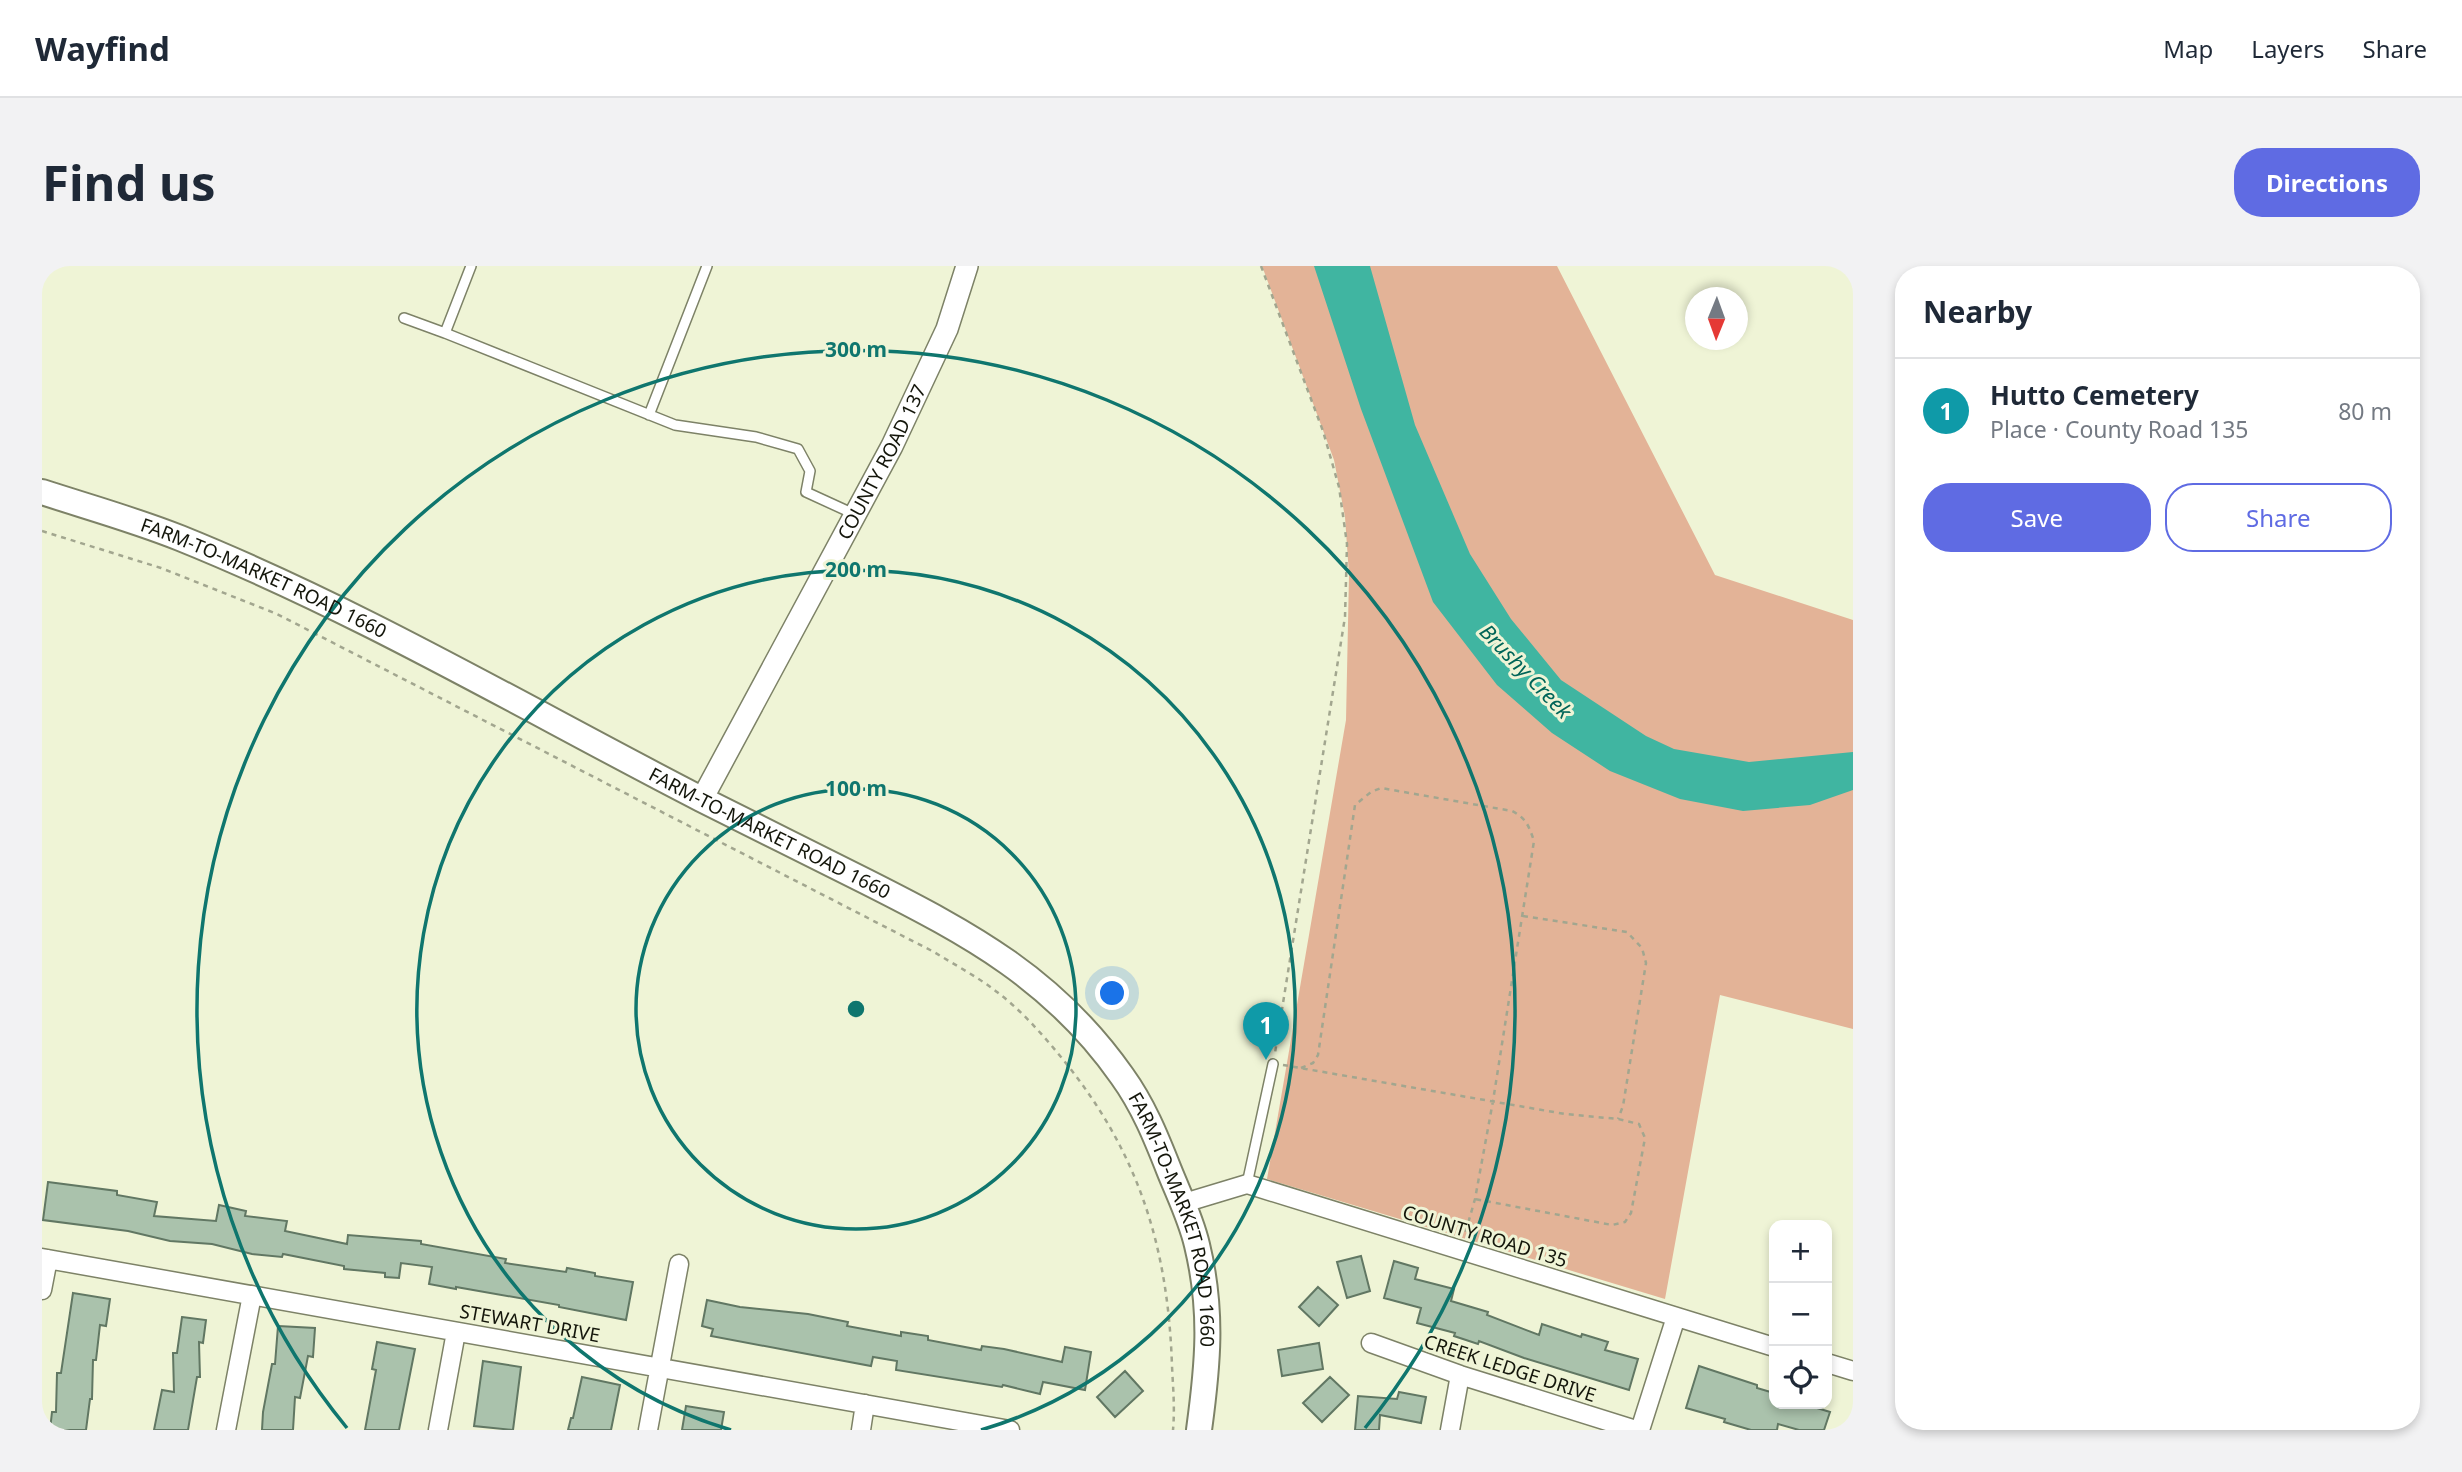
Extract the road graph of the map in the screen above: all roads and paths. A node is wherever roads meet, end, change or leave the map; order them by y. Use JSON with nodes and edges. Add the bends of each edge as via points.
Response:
{"nodes":[{"id":1,"x":471,"y":266,"type":"edge"},
{"id":2,"x":707,"y":266,"type":"edge"},
{"id":3,"x":967,"y":266,"type":"edge"},
{"id":4,"x":1261,"y":266,"type":"edge"},
{"id":5,"x":404,"y":318,"type":"dead end"},
{"id":6,"x":444,"y":333,"type":"junction"},
{"id":7,"x":649,"y":415,"type":"junction"},
{"id":8,"x":42,"y":492,"type":"edge"},
{"id":9,"x":855,"y":515,"type":"junction"},
{"id":10,"x":42,"y":531,"type":"edge"},
{"id":11,"x":702,"y":799,"type":"junction"},
{"id":12,"x":1522,"y":916,"type":"junction"},
{"id":13,"x":1273,"y":1064,"type":"junction"},
{"id":14,"x":1301,"y":1068,"type":"junction"},
{"id":15,"x":1493,"y":1101,"type":"junction"},
{"id":16,"x":1618,"y":1119,"type":"junction"},
{"id":17,"x":1247,"y":1184,"type":"junction"},
{"id":18,"x":1475,"y":1199,"type":"junction"},
{"id":19,"x":1184,"y":1203,"type":"junction"},
{"id":20,"x":1460,"y":1251,"type":"junction"},
{"id":21,"x":45,"y":1258,"type":"edge"},
{"id":22,"x":679,"y":1264,"type":"dead end"},
{"id":23,"x":42,"y":1290,"type":"edge"},
{"id":24,"x":252,"y":1295,"type":"junction"},
{"id":25,"x":1676,"y":1317,"type":"junction"},
{"id":26,"x":456,"y":1332,"type":"junction"},
{"id":27,"x":1371,"y":1343,"type":"dead end"},
{"id":28,"x":1771,"y":1346,"type":"edge"},
{"id":29,"x":1832,"y":1364,"type":"edge"},
{"id":30,"x":659,"y":1368,"type":"junction"},
{"id":31,"x":1853,"y":1370,"type":"edge"},
{"id":32,"x":1460,"y":1376,"type":"junction"},
{"id":33,"x":865,"y":1404,"type":"junction"},
{"id":34,"x":226,"y":1430,"type":"edge"},
{"id":35,"x":438,"y":1430,"type":"edge"},
{"id":36,"x":648,"y":1430,"type":"edge"},
{"id":37,"x":860,"y":1430,"type":"edge"},
{"id":38,"x":1010,"y":1430,"type":"edge"},
{"id":39,"x":1173,"y":1430,"type":"edge"},
{"id":40,"x":1199,"y":1430,"type":"edge"},
{"id":41,"x":1450,"y":1430,"type":"edge"},
{"id":42,"x":1638,"y":1430,"type":"edge"}],
"edges":[{"from":1,"to":6,"type":"lane"},
{"from":2,"to":7,"type":"lane"},
{"from":3,"to":9,"type":"street","name":"COUNTY ROAD 137","via":[[947,329]]},
{"from":4,"to":13,"type":"path","via":[[1332,459],[1344,515],[1348,573]]},
{"from":5,"to":6,"type":"lane"},
{"from":6,"to":7,"type":"lane"},
{"from":7,"to":9,"type":"lane","via":[[675,425],[756,437],[798,449],[810,471],[806,492]]},
{"from":8,"to":11,"type":"main road","name":"FARM-TO-MARKET ROAD 1660","via":[[128,519],[274,578],[376,626]]},
{"from":9,"to":11,"type":"street","name":"COUNTY ROAD 137"},
{"from":10,"to":39,"type":"path","via":[[161,568],[277,614],[934,952],[998,993],[1045,1038],[1088,1091],[1119,1140],[1142,1196],[1162,1261],[1171,1326]]},
{"from":11,"to":19,"type":"main road","name":"FARM-TO-MARKET ROAD 1660","via":[[949,923],[1041,987],[1077,1021],[1122,1076],[1149,1121]]},
{"from":12,"to":14,"type":"path","via":[[1534,841],[1520,815],[1381,788],[1371,792],[1355,805],[1318,1055]]},
{"from":12,"to":15,"type":"path"},
{"from":12,"to":16,"type":"path","via":[[1627,932],[1642,948],[1646,963]]},
{"from":13,"to":14,"type":"path"},
{"from":13,"to":17,"type":"lane"},
{"from":14,"to":15,"type":"path"},
{"from":15,"to":16,"type":"path"},
{"from":15,"to":18,"type":"path"},
{"from":16,"to":18,"type":"path","via":[[1639,1124],[1644,1138],[1631,1213],[1625,1222],[1612,1225]]},
{"from":17,"to":19,"type":"street"},
{"from":17,"to":20,"type":"street","name":"COUNTY ROAD 135"},
{"from":18,"to":20,"type":"path"},
{"from":19,"to":40,"type":"main road","name":"FARM-TO-MARKET ROAD 1660","via":[[1197,1244],[1209,1334]]},
{"from":20,"to":25,"type":"street","name":"COUNTY ROAD 135"},
{"from":21,"to":23,"type":"street"},
{"from":21,"to":24,"type":"street","name":"STEWART DRIVE"},
{"from":22,"to":30,"type":"street"},
{"from":24,"to":26,"type":"street","name":"STEWART DRIVE"},
{"from":24,"to":34,"type":"street"},
{"from":25,"to":28,"type":"street","name":"COUNTY ROAD 135"},
{"from":25,"to":42,"type":"street"},
{"from":26,"to":30,"type":"street","name":"STEWART DRIVE"},
{"from":26,"to":35,"type":"street"},
{"from":27,"to":32,"type":"street","name":"CREEK LEDGE DRIVE"},
{"from":29,"to":31,"type":"street"},
{"from":30,"to":33,"type":"street","name":"STEWART DRIVE"},
{"from":30,"to":36,"type":"street"},
{"from":32,"to":41,"type":"street"},
{"from":32,"to":42,"type":"street","name":"CREEK LEDGE DRIVE"},
{"from":33,"to":37,"type":"street"},
{"from":33,"to":38,"type":"street","name":"STEWART DRIVE"}]}
